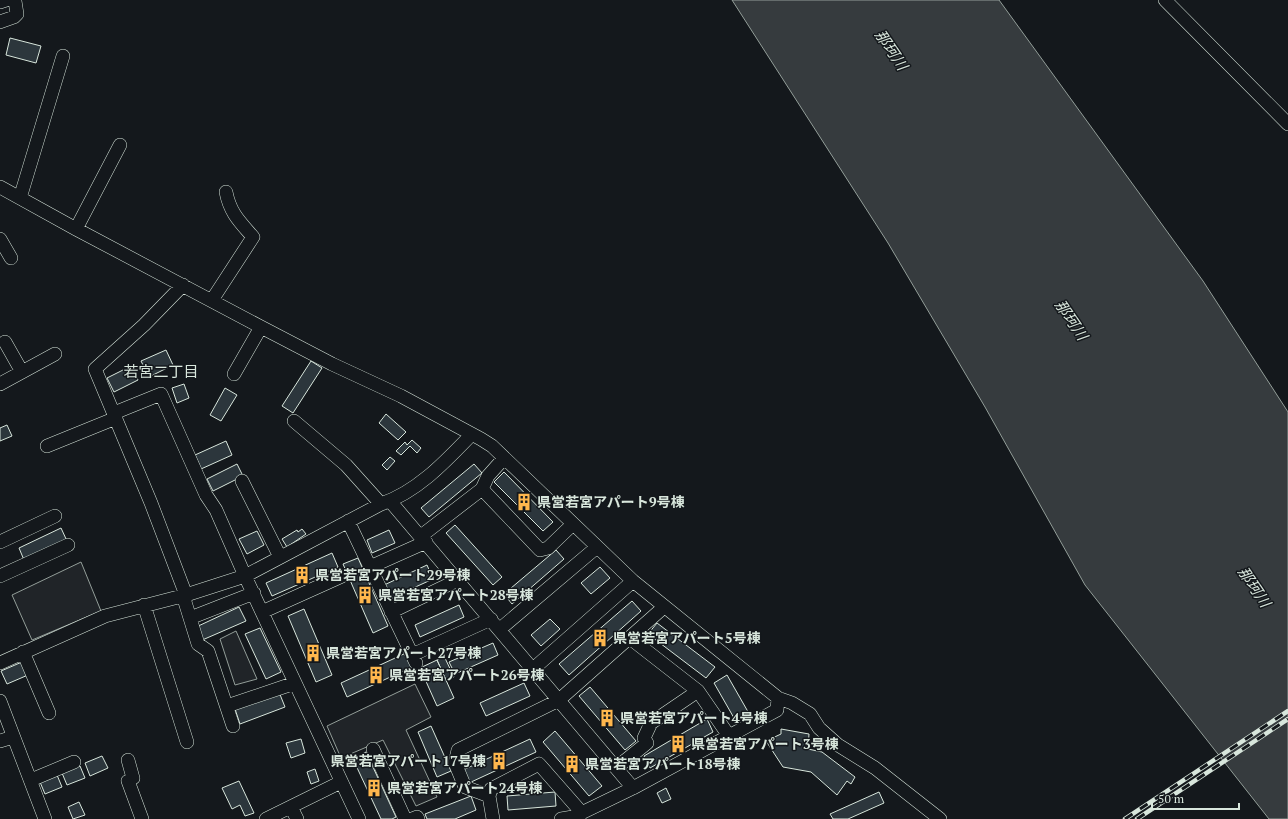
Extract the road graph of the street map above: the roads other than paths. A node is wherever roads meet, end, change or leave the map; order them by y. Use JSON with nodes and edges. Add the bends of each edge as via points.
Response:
{"nodes":[{"id":1,"x":11,"y":0,"type":"edge"},
{"id":2,"x":1165,"y":0,"type":"edge"},
{"id":3,"x":0,"y":2,"type":"edge"},
{"id":4,"x":0,"y":22,"type":"edge"},
{"id":5,"x":63,"y":56,"type":"dead end"},
{"id":6,"x":1288,"y":124,"type":"edge"},
{"id":7,"x":120,"y":145,"type":"dead end"},
{"id":8,"x":2,"y":190,"type":"edge"},
{"id":9,"x":226,"y":192,"type":"dead end"},
{"id":10,"x":20,"y":198,"type":"junction"},
{"id":11,"x":76,"y":229,"type":"junction"},
{"id":12,"x":0,"y":239,"type":"edge"},
{"id":13,"x":11,"y":258,"type":"dead end"},
{"id":14,"x":183,"y":285,"type":"junction"},
{"id":15,"x":212,"y":300,"type":"junction"},
{"id":16,"x":262,"y":327,"type":"junction"},
{"id":17,"x":4,"y":342,"type":"dead end"},
{"id":18,"x":55,"y":354,"type":"dead end"},
{"id":19,"x":22,"y":372,"type":"junction"},
{"id":20,"x":234,"y":374,"type":"dead end"},
{"id":21,"x":0,"y":384,"type":"edge"},
{"id":22,"x":115,"y":415,"type":"junction"},
{"id":23,"x":294,"y":421,"type":"dead end"},
{"id":24,"x":471,"y":435,"type":"junction"},
{"id":25,"x":47,"y":446,"type":"dead end"},
{"id":26,"x":504,"y":458,"type":"junction"},
{"id":27,"x":242,"y":481,"type":"dead end"},
{"id":28,"x":482,"y":489,"type":"junction"},
{"id":29,"x":386,"y":503,"type":"junction"},
{"id":30,"x":55,"y":516,"type":"dead end"},
{"id":31,"x":348,"y":521,"type":"junction"},
{"id":32,"x":573,"y":524,"type":"junction"},
{"id":33,"x":424,"y":539,"type":"junction"},
{"id":34,"x":0,"y":542,"type":"edge"},
{"id":35,"x":68,"y":545,"type":"dead end"},
{"id":36,"x":597,"y":547,"type":"junction"},
{"id":37,"x":280,"y":557,"type":"junction"},
{"id":38,"x":370,"y":567,"type":"junction"},
{"id":39,"x":0,"y":576,"type":"edge"},
{"id":40,"x":245,"y":576,"type":"junction"},
{"id":41,"x":342,"y":576,"type":"dead end"},
{"id":42,"x":458,"y":580,"type":"junction"},
{"id":43,"x":633,"y":581,"type":"junction"},
{"id":44,"x":254,"y":594,"type":"junction"},
{"id":45,"x":186,"y":595,"type":"junction"},
{"id":46,"x":144,"y":606,"type":"junction"},
{"id":47,"x":664,"y":607,"type":"junction"},
{"id":48,"x":262,"y":612,"type":"junction"},
{"id":49,"x":391,"y":612,"type":"junction"},
{"id":50,"x":190,"y":618,"type":"junction"},
{"id":51,"x":496,"y":624,"type":"junction"},
{"id":52,"x":630,"y":638,"type":"junction"},
{"id":53,"x":23,"y":652,"type":"junction"},
{"id":54,"x":0,"y":663,"type":"edge"},
{"id":55,"x":534,"y":669,"type":"junction"},
{"id":56,"x":295,"y":683,"type":"junction"},
{"id":57,"x":698,"y":691,"type":"junction"},
{"id":58,"x":778,"y":698,"type":"junction"},
{"id":59,"x":559,"y":700,"type":"junction"},
{"id":60,"x":0,"y":701,"type":"edge"},
{"id":61,"x":227,"y":706,"type":"junction"},
{"id":62,"x":49,"y":713,"type":"dead end"},
{"id":63,"x":233,"y":726,"type":"dead end"},
{"id":64,"x":729,"y":736,"type":"junction"},
{"id":65,"x":13,"y":737,"type":"junction"},
{"id":66,"x":0,"y":741,"type":"edge"},
{"id":67,"x":188,"y":742,"type":"dead end"},
{"id":68,"x":373,"y":749,"type":"dead end"},
{"id":69,"x":128,"y":760,"type":"dead end"},
{"id":70,"x":74,"y":762,"type":"dead end"},
{"id":71,"x":616,"y":768,"type":"junction"},
{"id":72,"x":31,"y":780,"type":"junction"},
{"id":73,"x":341,"y":782,"type":"junction"},
{"id":74,"x":632,"y":788,"type":"junction"},
{"id":75,"x":489,"y":796,"type":"junction"},
{"id":76,"x":291,"y":807,"type":"junction"},
{"id":77,"x":572,"y":817,"type":"edge"},
{"id":78,"x":45,"y":819,"type":"edge"},
{"id":79,"x":142,"y":819,"type":"edge"},
{"id":80,"x":266,"y":819,"type":"edge"},
{"id":81,"x":297,"y":819,"type":"edge"},
{"id":82,"x":359,"y":819,"type":"edge"},
{"id":83,"x":405,"y":819,"type":"edge"},
{"id":84,"x":412,"y":819,"type":"edge"},
{"id":85,"x":418,"y":819,"type":"edge"},
{"id":86,"x":493,"y":819,"type":"edge"},
{"id":87,"x":940,"y":819,"type":"edge"}],
"edges":[{"from":1,"to":3,"type":"street"},
{"from":1,"to":4,"type":"street","via":[[18,14]]},
{"from":2,"to":6,"type":"street"},
{"from":5,"to":10,"type":"street"},
{"from":7,"to":11,"type":"street"},
{"from":8,"to":10,"type":"street"},
{"from":9,"to":15,"type":"street","via":[[232,212],[253,237]]},
{"from":10,"to":11,"type":"street"},
{"from":11,"to":14,"type":"street"},
{"from":12,"to":13,"type":"street"},
{"from":14,"to":15,"type":"street"},
{"from":14,"to":22,"type":"street","via":[[144,325],[95,369]]},
{"from":15,"to":16,"type":"street"},
{"from":16,"to":20,"type":"street"},
{"from":16,"to":24,"type":"street","via":[[332,364],[401,396]]},
{"from":17,"to":19,"type":"street"},
{"from":18,"to":19,"type":"street"},
{"from":19,"to":21,"type":"street"},
{"from":22,"to":25,"type":"street"},
{"from":22,"to":40,"type":"street","via":[[161,394]]},
{"from":22,"to":45,"type":"street"},
{"from":23,"to":29,"type":"street"},
{"from":24,"to":26,"type":"street","via":[[492,446]]},
{"from":24,"to":29,"type":"street","via":[[435,471],[402,496]]},
{"from":26,"to":28,"type":"street","via":[[488,476]]},
{"from":26,"to":32,"type":"street"},
{"from":27,"to":37,"type":"street"},
{"from":28,"to":32,"type":"street","via":[[540,550],[548,548]]},
{"from":28,"to":33,"type":"street"},
{"from":29,"to":31,"type":"street"},
{"from":29,"to":33,"type":"street"},
{"from":30,"to":34,"type":"street"},
{"from":31,"to":37,"type":"street"},
{"from":31,"to":38,"type":"street"},
{"from":32,"to":36,"type":"street"},
{"from":33,"to":38,"type":"street"},
{"from":33,"to":42,"type":"street"},
{"from":35,"to":39,"type":"street"},
{"from":36,"to":43,"type":"street"},
{"from":36,"to":51,"type":"street"},
{"from":37,"to":40,"type":"street"},
{"from":38,"to":49,"type":"street"},
{"from":40,"to":44,"type":"street"},
{"from":40,"to":45,"type":"street"},
{"from":41,"to":48,"type":"street"},
{"from":42,"to":49,"type":"street"},
{"from":42,"to":51,"type":"street"},
{"from":43,"to":47,"type":"street"},
{"from":43,"to":55,"type":"street"},
{"from":44,"to":48,"type":"street"},
{"from":44,"to":50,"type":"street"},
{"from":45,"to":46,"type":"street"},
{"from":45,"to":50,"type":"street","via":[[185,602]]},
{"from":46,"to":53,"type":"street","via":[[105,616]]},
{"from":46,"to":67,"type":"street"},
{"from":47,"to":52,"type":"street"},
{"from":47,"to":58,"type":"street"},
{"from":48,"to":56,"type":"street"},
{"from":49,"to":51,"type":"street","via":[[414,659]]},
{"from":50,"to":61,"type":"street","via":[[198,644],[208,651]]},
{"from":51,"to":55,"type":"street"},
{"from":52,"to":57,"type":"street"},
{"from":52,"to":59,"type":"street"},
{"from":53,"to":54,"type":"street"},
{"from":53,"to":62,"type":"street"},
{"from":55,"to":59,"type":"street"},
{"from":56,"to":61,"type":"street"},
{"from":56,"to":73,"type":"street"},
{"from":57,"to":64,"type":"street"},
{"from":57,"to":71,"type":"street","via":[[651,723],[644,738],[647,743]]},
{"from":58,"to":64,"type":"street","via":[[777,710]]},
{"from":58,"to":87,"type":"street","via":[[810,714],[819,728],[838,745],[875,768]]},
{"from":59,"to":71,"type":"street"},
{"from":59,"to":75,"type":"street","via":[[458,750],[455,763],[465,787]]},
{"from":60,"to":65,"type":"street"},
{"from":61,"to":63,"type":"street"},
{"from":64,"to":74,"type":"street"},
{"from":65,"to":66,"type":"street"},
{"from":65,"to":72,"type":"street"},
{"from":68,"to":83,"type":"street"},
{"from":69,"to":79,"type":"street","via":[[134,778],[128,781]]},
{"from":70,"to":72,"type":"street"},
{"from":71,"to":74,"type":"street"},
{"from":72,"to":78,"type":"street"},
{"from":73,"to":76,"type":"street"},
{"from":73,"to":82,"type":"street"},
{"from":74,"to":77,"type":"street"},
{"from":75,"to":77,"type":"street","via":[[491,788],[539,764]]},
{"from":75,"to":86,"type":"street"},
{"from":76,"to":80,"type":"street"},
{"from":76,"to":81,"type":"street"},
{"from":84,"to":85,"type":"street"}]}
